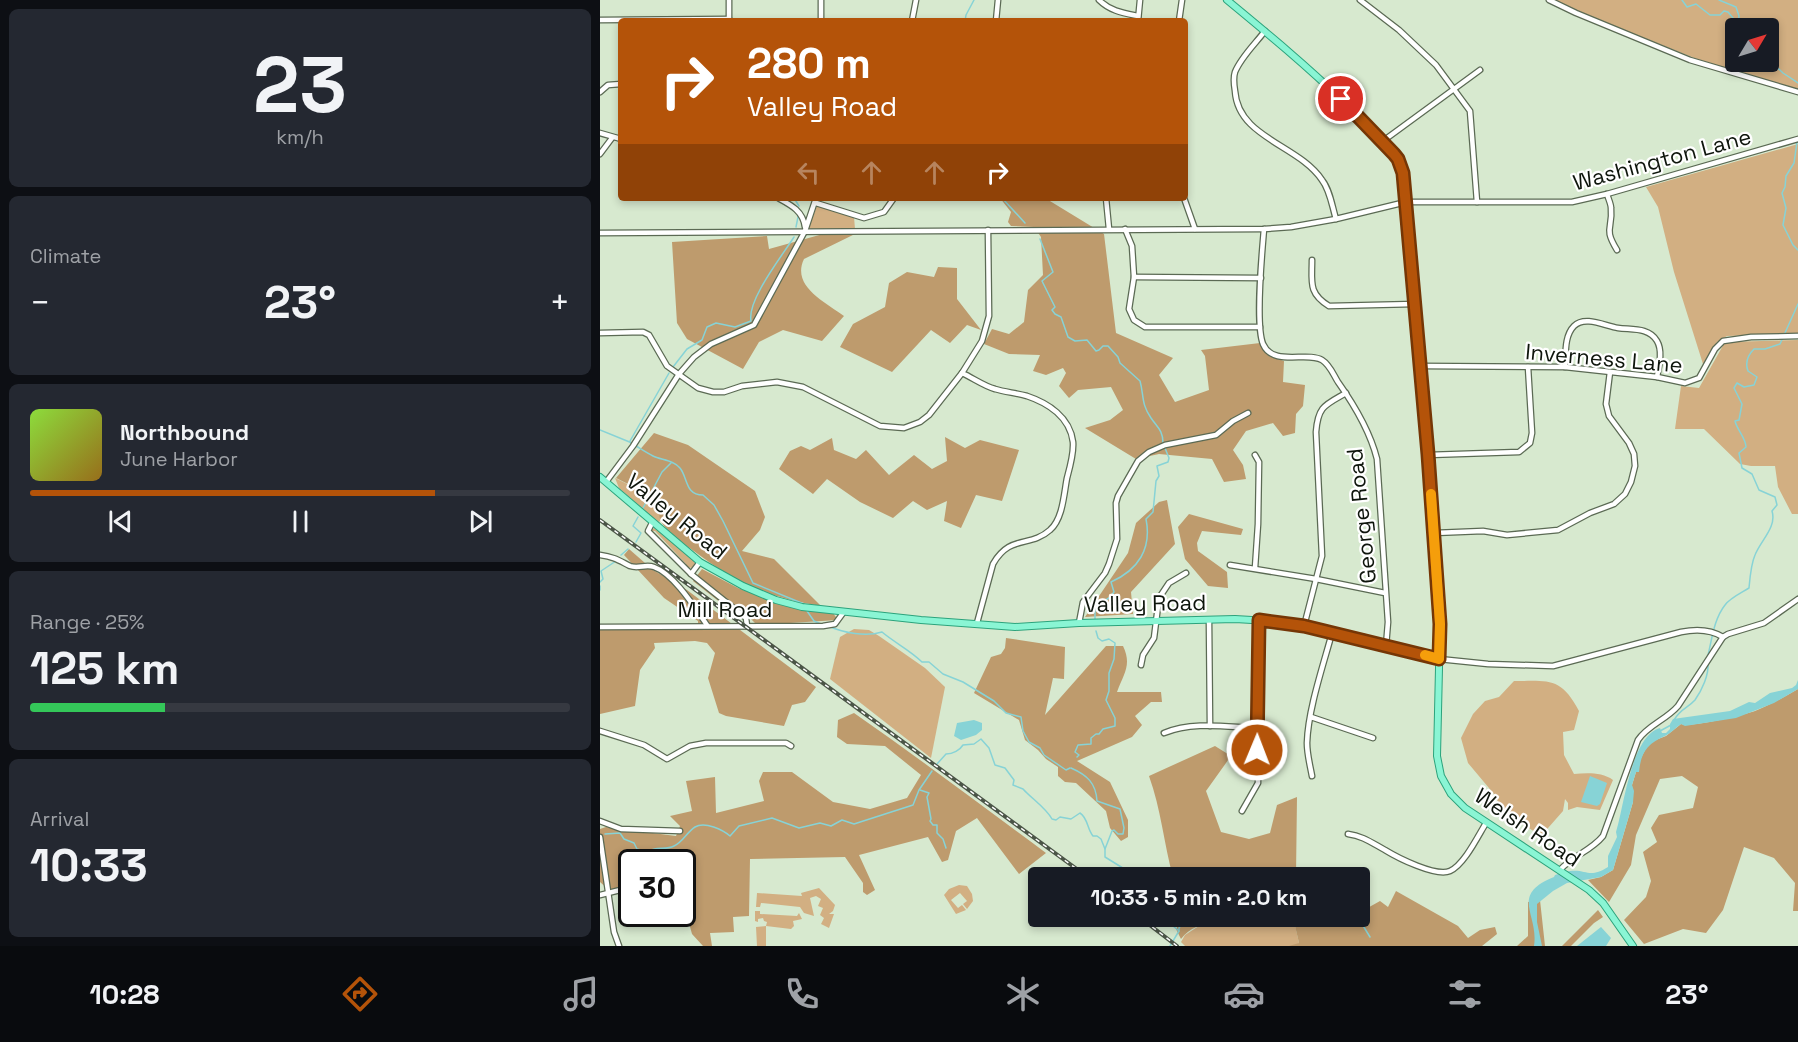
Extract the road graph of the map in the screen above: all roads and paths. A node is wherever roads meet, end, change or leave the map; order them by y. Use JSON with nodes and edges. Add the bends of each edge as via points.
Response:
{"nodes":[{"id":1,"x":729,"y":0,"type":"edge"},
{"id":2,"x":821,"y":0,"type":"edge"},
{"id":3,"x":916,"y":0,"type":"edge"},
{"id":4,"x":998,"y":0,"type":"edge"},
{"id":5,"x":1099,"y":0,"type":"edge"},
{"id":6,"x":1140,"y":0,"type":"edge"},
{"id":7,"x":1182,"y":0,"type":"edge"},
{"id":8,"x":1227,"y":0,"type":"edge"},
{"id":9,"x":1360,"y":0,"type":"edge"},
{"id":10,"x":1549,"y":0,"type":"edge"},
{"id":11,"x":729,"y":18,"type":"edge"},
{"id":12,"x":821,"y":18,"type":"edge"},
{"id":13,"x":913,"y":18,"type":"edge"},
{"id":14,"x":996,"y":18,"type":"edge"},
{"id":15,"x":1135,"y":18,"type":"edge"},
{"id":16,"x":1138,"y":18,"type":"edge"},
{"id":17,"x":1179,"y":18,"type":"edge"},
{"id":18,"x":600,"y":20,"type":"edge"},
{"id":19,"x":618,"y":20,"type":"edge"},
{"id":20,"x":1265,"y":31,"type":"junction"},
{"id":21,"x":1480,"y":70,"type":"dead end"},
{"id":22,"x":618,"y":84,"type":"edge"},
{"id":23,"x":1455,"y":89,"type":"junction"},
{"id":24,"x":600,"y":92,"type":"edge"},
{"id":25,"x":1798,"y":92,"type":"edge"},
{"id":26,"x":600,"y":133,"type":"edge"},
{"id":27,"x":612,"y":138,"type":"junction"},
{"id":28,"x":618,"y":139,"type":"edge"},
{"id":29,"x":1796,"y":140,"type":"edge"},
{"id":30,"x":1383,"y":141,"type":"junction"},
{"id":31,"x":600,"y":154,"type":"edge"},
{"id":32,"x":1607,"y":194,"type":"junction"},
{"id":33,"x":784,"y":201,"type":"edge"},
{"id":34,"x":816,"y":201,"type":"edge"},
{"id":35,"x":892,"y":201,"type":"edge"},
{"id":36,"x":1106,"y":201,"type":"edge"},
{"id":37,"x":1185,"y":201,"type":"edge"},
{"id":38,"x":1406,"y":202,"type":"junction"},
{"id":39,"x":1477,"y":202,"type":"junction"},
{"id":40,"x":1336,"y":219,"type":"junction"},
{"id":41,"x":1109,"y":229,"type":"junction"},
{"id":42,"x":1125,"y":229,"type":"junction"},
{"id":43,"x":1195,"y":229,"type":"junction"},
{"id":44,"x":1264,"y":229,"type":"junction"},
{"id":45,"x":988,"y":230,"type":"junction"},
{"id":46,"x":805,"y":231,"type":"junction"},
{"id":47,"x":600,"y":233,"type":"edge"},
{"id":48,"x":1617,"y":250,"type":"dead end"},
{"id":49,"x":1312,"y":260,"type":"dead end"},
{"id":50,"x":1134,"y":277,"type":"junction"},
{"id":51,"x":1261,"y":278,"type":"junction"},
{"id":52,"x":1415,"y":304,"type":"junction"},
{"id":53,"x":1260,"y":327,"type":"junction"},
{"id":54,"x":600,"y":333,"type":"edge"},
{"id":55,"x":1798,"y":336,"type":"edge"},
{"id":56,"x":1421,"y":366,"type":"junction"},
{"id":57,"x":1528,"y":367,"type":"junction"},
{"id":58,"x":1565,"y":367,"type":"junction"},
{"id":59,"x":1610,"y":372,"type":"junction"},
{"id":60,"x":962,"y":373,"type":"junction"},
{"id":61,"x":679,"y":374,"type":"junction"},
{"id":62,"x":1657,"y":377,"type":"junction"},
{"id":63,"x":1346,"y":393,"type":"junction"},
{"id":64,"x":1248,"y":413,"type":"dead end"},
{"id":65,"x":1428,"y":454,"type":"junction"},
{"id":66,"x":1255,"y":455,"type":"dead end"},
{"id":67,"x":603,"y":479,"type":"edge"},
{"id":68,"x":652,"y":523,"type":"junction"},
{"id":69,"x":1434,"y":533,"type":"junction"},
{"id":70,"x":600,"y":555,"type":"edge"},
{"id":71,"x":700,"y":562,"type":"junction"},
{"id":72,"x":1230,"y":565,"type":"dead end"},
{"id":73,"x":1254,"y":568,"type":"junction"},
{"id":74,"x":1186,"y":573,"type":"dead end"},
{"id":75,"x":691,"y":574,"type":"junction"},
{"id":76,"x":1316,"y":579,"type":"junction"},
{"id":77,"x":1386,"y":594,"type":"junction"},
{"id":78,"x":1798,"y":599,"type":"edge"},
{"id":79,"x":843,"y":613,"type":"junction"},
{"id":80,"x":1209,"y":620,"type":"junction"},
{"id":81,"x":1259,"y":620,"type":"junction"},
{"id":82,"x":1156,"y":622,"type":"junction"},
{"id":83,"x":977,"y":623,"type":"junction"},
{"id":84,"x":1079,"y":623,"type":"junction"},
{"id":85,"x":707,"y":625,"type":"junction"},
{"id":86,"x":747,"y":626,"type":"junction"},
{"id":87,"x":1304,"y":626,"type":"junction"},
{"id":88,"x":600,"y":627,"type":"edge"},
{"id":89,"x":1332,"y":633,"type":"junction"},
{"id":90,"x":1723,"y":637,"type":"junction"},
{"id":91,"x":1386,"y":646,"type":"junction"},
{"id":92,"x":1439,"y":659,"type":"junction"},
{"id":93,"x":1141,"y":665,"type":"dead end"},
{"id":94,"x":1311,"y":717,"type":"junction"},
{"id":95,"x":1210,"y":726,"type":"junction"},
{"id":96,"x":1257,"y":728,"type":"junction"},
{"id":97,"x":600,"y":731,"type":"edge"},
{"id":98,"x":1164,"y":733,"type":"dead end"},
{"id":99,"x":1373,"y":738,"type":"dead end"},
{"id":100,"x":791,"y":746,"type":"dead end"},
{"id":101,"x":1312,"y":776,"type":"dead end"},
{"id":102,"x":1242,"y":811,"type":"dead end"},
{"id":103,"x":600,"y":821,"type":"edge"},
{"id":104,"x":1486,"y":823,"type":"junction"},
{"id":105,"x":680,"y":831,"type":"dead end"},
{"id":106,"x":1348,"y":834,"type":"dead end"},
{"id":107,"x":600,"y":837,"type":"edge"},
{"id":108,"x":1561,"y":871,"type":"junction"},
{"id":109,"x":618,"y":891,"type":"edge"},
{"id":110,"x":608,"y":894,"type":"junction"},
{"id":111,"x":600,"y":895,"type":"edge"},
{"id":112,"x":619,"y":946,"type":"edge"},
{"id":113,"x":1633,"y":946,"type":"edge"}],
"edges":[{"from":1,"to":11,"type":"street"},
{"from":2,"to":12,"type":"street"},
{"from":3,"to":13,"type":"street"},
{"from":4,"to":14,"type":"street"},
{"from":5,"to":15,"type":"street","via":[[1106,7]]},
{"from":6,"to":16,"type":"street"},
{"from":7,"to":17,"type":"street"},
{"from":8,"to":20,"type":"main road","name":"Welsh Road"},
{"from":9,"to":23,"type":"street","via":[[1399,30]]},
{"from":10,"to":25,"type":"street","via":[[1690,60]]},
{"from":18,"to":19,"type":"street"},
{"from":20,"to":30,"type":"main road","name":"Welsh Road"},
{"from":20,"to":40,"type":"street","via":[[1234,75],[1239,112],[1323,180]]},
{"from":21,"to":23,"type":"street"},
{"from":22,"to":24,"type":"street","via":[[608,85]]},
{"from":23,"to":30,"type":"street"},
{"from":23,"to":39,"type":"street","via":[[1470,111]]},
{"from":26,"to":27,"type":"street"},
{"from":27,"to":28,"type":"street"},
{"from":27,"to":31,"type":"street"},
{"from":29,"to":32,"type":"street","name":"Washington Lane"},
{"from":30,"to":38,"type":"main road","name":"Welsh Road","via":[[1398,159]]},
{"from":32,"to":39,"type":"street","name":"Washington Lane","via":[[1572,202]]},
{"from":32,"to":48,"type":"street","via":[[1611,208],[1608,230]]},
{"from":33,"to":46,"type":"street","via":[[802,216]]},
{"from":34,"to":35,"type":"street","via":[[864,218],[884,212]]},
{"from":34,"to":46,"type":"street"},
{"from":36,"to":41,"type":"street"},
{"from":37,"to":43,"type":"street"},
{"from":38,"to":39,"type":"street","name":"Washington Lane"},
{"from":38,"to":40,"type":"street","name":"Washington Lane"},
{"from":38,"to":52,"type":"main road","name":"Welsh Road"},
{"from":40,"to":44,"type":"street","name":"Washington Lane"},
{"from":41,"to":42,"type":"street","name":"Washington Lane"},
{"from":41,"to":45,"type":"street","name":"Washington Lane"},
{"from":42,"to":43,"type":"street","name":"Washington Lane"},
{"from":42,"to":50,"type":"street","via":[[1132,246]]},
{"from":43,"to":44,"type":"street","name":"Washington Lane"},
{"from":44,"to":51,"type":"street","name":"George Road"},
{"from":45,"to":46,"type":"street","name":"Washington Lane"},
{"from":45,"to":60,"type":"street","via":[[989,316],[982,340]]},
{"from":46,"to":47,"type":"street","name":"Washington Lane"},
{"from":46,"to":61,"type":"street","via":[[754,325],[711,344]]},
{"from":49,"to":52,"type":"street","via":[[1312,286],[1317,298],[1329,306]]},
{"from":50,"to":51,"type":"street"},
{"from":50,"to":53,"type":"street","via":[[1129,309],[1134,320],[1145,327]]},
{"from":51,"to":53,"type":"street","name":"George Road"},
{"from":52,"to":56,"type":"main road","name":"Welsh Road"},
{"from":53,"to":63,"type":"street","name":"George Road","via":[[1263,345],[1274,354],[1319,358]]},
{"from":54,"to":61,"type":"street","via":[[649,334],[667,366]]},
{"from":55,"to":62,"type":"street","name":"Inverness Lane","via":[[1723,341],[1693,381]]},
{"from":56,"to":57,"type":"street","name":"Inverness Lane"},
{"from":56,"to":65,"type":"main road","name":"Welsh Road"},
{"from":57,"to":58,"type":"street","name":"Inverness Lane"},
{"from":57,"to":65,"type":"street","via":[[1532,433],[1530,443],[1520,452]]},
{"from":58,"to":59,"type":"street","name":"Inverness Lane"},
{"from":58,"to":62,"type":"street","via":[[1568,336],[1573,327],[1580,322],[1592,322],[1651,335],[1660,351]]},
{"from":59,"to":62,"type":"street","name":"Inverness Lane"},
{"from":59,"to":69,"type":"street","via":[[1606,404],[1609,416],[1634,454],[1635,466],[1625,494],[1614,504],[1558,530],[1507,535],[1483,531]]},
{"from":60,"to":61,"type":"street","via":[[929,415],[904,428],[880,426],[803,387],[777,382],[713,392],[698,388]]},
{"from":60,"to":83,"type":"street","via":[[994,389],[1053,407],[1064,420],[1073,442],[1060,510],[1051,530],[1006,547],[998,555]]},
{"from":61,"to":67,"type":"street","via":[[633,446]]},
{"from":63,"to":76,"type":"street","via":[[1323,405],[1317,415],[1322,556]]},
{"from":63,"to":77,"type":"street","name":"George Road","via":[[1372,440],[1377,459]]},
{"from":64,"to":84,"type":"street","via":[[1216,435],[1165,445],[1138,461],[1118,496],[1117,539],[1105,573],[1083,602]]},
{"from":65,"to":69,"type":"main road","name":"Welsh Road"},
{"from":66,"to":73,"type":"street","via":[[1258,524]]},
{"from":67,"to":68,"type":"main road","name":"Valley Road"},
{"from":68,"to":71,"type":"main road","name":"Valley Road"},
{"from":68,"to":75,"type":"street","via":[[648,531]]},
{"from":69,"to":92,"type":"main road","name":"Welsh Road"},
{"from":70,"to":85,"type":"street","via":[[661,572]]},
{"from":71,"to":75,"type":"street"},
{"from":71,"to":79,"type":"main road","name":"Valley Road","via":[[776,600]]},
{"from":72,"to":73,"type":"street"},
{"from":73,"to":76,"type":"street"},
{"from":74,"to":82,"type":"street","via":[[1169,584],[1159,598]]},
{"from":75,"to":86,"type":"street","via":[[745,617]]},
{"from":76,"to":77,"type":"street"},
{"from":76,"to":87,"type":"street"},
{"from":77,"to":91,"type":"street","name":"George Road"},
{"from":78,"to":90,"type":"street","via":[[1764,623]]},
{"from":79,"to":83,"type":"main road","name":"Valley Road"},
{"from":79,"to":86,"type":"street","name":"Mill Road","via":[[832,625]]},
{"from":80,"to":81,"type":"main road","name":"Valley Road"},
{"from":80,"to":82,"type":"main road","name":"Valley Road"},
{"from":80,"to":95,"type":"street"},
{"from":81,"to":87,"type":"main road","name":"Valley Road"},
{"from":81,"to":96,"type":"street"},
{"from":82,"to":84,"type":"main road","name":"Valley Road"},
{"from":82,"to":93,"type":"street","via":[[1154,638]]},
{"from":83,"to":84,"type":"main road","name":"Valley Road","via":[[1015,627]]},
{"from":85,"to":86,"type":"street","name":"Mill Road"},
{"from":85,"to":88,"type":"street","name":"Mill Road"},
{"from":87,"to":89,"type":"main road","name":"Valley Road"},
{"from":89,"to":91,"type":"main road","name":"Valley Road"},
{"from":89,"to":94,"type":"street"},
{"from":90,"to":92,"type":"street","name":"Valley Road","via":[[1694,630],[1681,632],[1553,666]]},
{"from":90,"to":108,"type":"street","via":[[1675,710],[1638,740],[1603,836]]},
{"from":91,"to":92,"type":"main road","name":"Valley Road"},
{"from":92,"to":104,"type":"main road","name":"Welsh Road","via":[[1438,767],[1461,805]]},
{"from":94,"to":99,"type":"street"},
{"from":94,"to":101,"type":"street","via":[[1307,743]]},
{"from":95,"to":96,"type":"street"},
{"from":95,"to":98,"type":"street"},
{"from":96,"to":102,"type":"street","via":[[1258,783]]},
{"from":97,"to":100,"type":"street","via":[[651,748],[667,759],[690,746],[706,743]]},
{"from":103,"to":105,"type":"street","via":[[621,829]]},
{"from":104,"to":106,"type":"street","via":[[1459,864],[1443,873],[1406,862],[1372,841]]},
{"from":104,"to":108,"type":"main road","name":"Welsh Road"},
{"from":107,"to":110,"type":"street"},
{"from":108,"to":113,"type":"main road","name":"Welsh Road","via":[[1603,903]]},
{"from":109,"to":110,"type":"street"},
{"from":110,"to":111,"type":"street"},
{"from":110,"to":112,"type":"street"}]}
